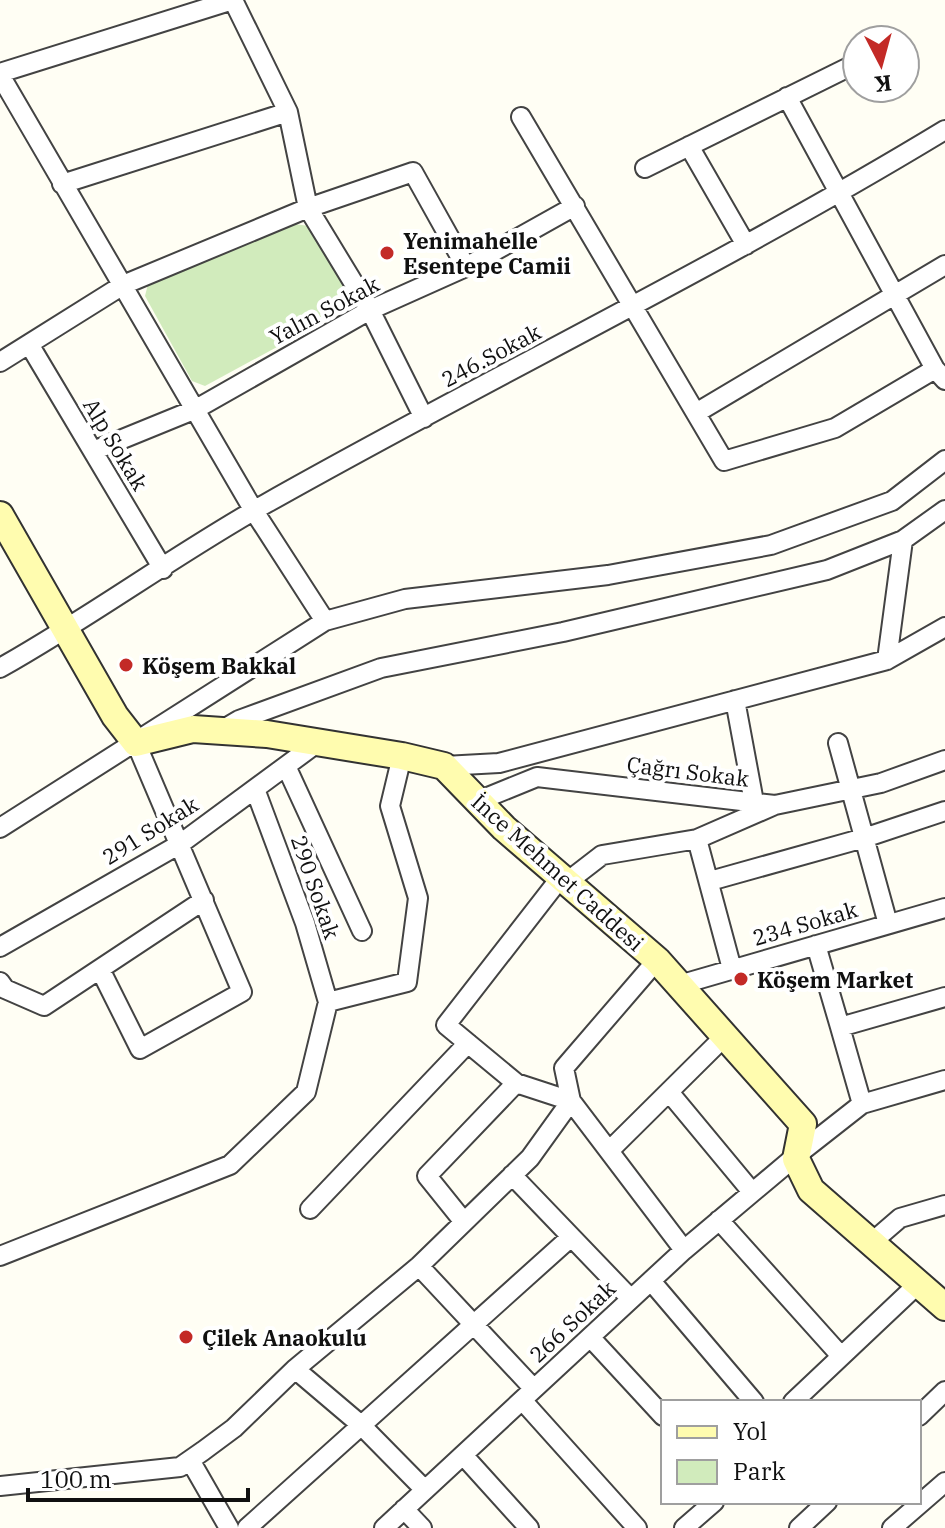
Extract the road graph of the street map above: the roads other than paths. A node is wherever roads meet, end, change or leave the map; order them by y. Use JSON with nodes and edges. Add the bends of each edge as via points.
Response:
{"nodes":[{"id":1,"x":841,"y":71,"type":"edge"},
{"id":2,"x":0,"y":74,"type":"edge"},
{"id":3,"x":787,"y":97,"type":"junction"},
{"id":4,"x":288,"y":112,"type":"junction"},
{"id":5,"x":521,"y":117,"type":"dead end"},
{"id":6,"x":945,"y":130,"type":"edge"},
{"id":7,"x":689,"y":146,"type":"junction"},
{"id":8,"x":645,"y":168,"type":"dead end"},
{"id":9,"x":62,"y":184,"type":"junction"},
{"id":10,"x":841,"y":193,"type":"junction"},
{"id":11,"x":575,"y":206,"type":"junction"},
{"id":12,"x":308,"y":208,"type":"junction"},
{"id":13,"x":746,"y":245,"type":"junction"},
{"id":14,"x":945,"y":265,"type":"edge"},
{"id":15,"x":466,"y":267,"type":"junction"},
{"id":16,"x":123,"y":285,"type":"junction"},
{"id":17,"x":895,"y":295,"type":"junction"},
{"id":18,"x":633,"y":306,"type":"junction"},
{"id":19,"x":370,"y":310,"type":"junction"},
{"id":20,"x":29,"y":344,"type":"junction"},
{"id":21,"x":0,"y":362,"type":"edge"},
{"id":22,"x":940,"y":374,"type":"edge"},
{"id":23,"x":196,"y":409,"type":"junction"},
{"id":24,"x":696,"y":413,"type":"junction"},
{"id":25,"x":424,"y":418,"type":"junction"},
{"id":26,"x":93,"y":451,"type":"junction"},
{"id":27,"x":945,"y":460,"type":"edge"},
{"id":28,"x":945,"y":510,"type":"edge"},
{"id":29,"x":254,"y":511,"type":"junction"},
{"id":30,"x":0,"y":515,"type":"edge"},
{"id":31,"x":903,"y":540,"type":"junction"},
{"id":32,"x":163,"y":569,"type":"junction"},
{"id":33,"x":325,"y":621,"type":"junction"},
{"id":34,"x":945,"y":627,"type":"edge"},
{"id":35,"x":65,"y":631,"type":"junction"},
{"id":36,"x":887,"y":660,"type":"junction"},
{"id":37,"x":0,"y":668,"type":"edge"},
{"id":38,"x":735,"y":700,"type":"junction"},
{"id":39,"x":221,"y":731,"type":"junction"},
{"id":40,"x":136,"y":743,"type":"junction"},
{"id":41,"x":317,"y":743,"type":"junction"},
{"id":42,"x":838,"y":743,"type":"dead end"},
{"id":43,"x":402,"y":756,"type":"junction"},
{"id":44,"x":945,"y":760,"type":"edge"},
{"id":45,"x":286,"y":766,"type":"junction"},
{"id":46,"x":444,"y":766,"type":"junction"},
{"id":47,"x":255,"y":789,"type":"junction"},
{"id":48,"x":851,"y":789,"type":"junction"},
{"id":49,"x":478,"y":801,"type":"junction"},
{"id":50,"x":754,"y":802,"type":"junction"},
{"id":51,"x":775,"y":805,"type":"junction"},
{"id":52,"x":945,"y":811,"type":"edge"},
{"id":53,"x":0,"y":828,"type":"edge"},
{"id":54,"x":864,"y":838,"type":"junction"},
{"id":55,"x":697,"y":839,"type":"junction"},
{"id":56,"x":180,"y":844,"type":"junction"},
{"id":57,"x":564,"y":880,"type":"junction"},
{"id":58,"x":710,"y":881,"type":"junction"},
{"id":59,"x":204,"y":900,"type":"junction"},
{"id":60,"x":945,"y":908,"type":"edge"},
{"id":61,"x":888,"y":924,"type":"junction"},
{"id":62,"x":362,"y":931,"type":"dead end"},
{"id":63,"x":816,"y":945,"type":"junction"},
{"id":64,"x":0,"y":947,"type":"edge"},
{"id":65,"x":657,"y":960,"type":"junction"},
{"id":66,"x":732,"y":969,"type":"junction"},
{"id":67,"x":101,"y":971,"type":"junction"},
{"id":68,"x":0,"y":982,"type":"edge"},
{"id":69,"x":679,"y":985,"type":"junction"},
{"id":70,"x":945,"y":997,"type":"edge"},
{"id":71,"x":328,"y":1002,"type":"junction"},
{"id":72,"x":840,"y":1027,"type":"junction"},
{"id":73,"x":725,"y":1036,"type":"junction"},
{"id":74,"x":468,"y":1043,"type":"junction"},
{"id":75,"x":945,"y":1080,"type":"edge"},
{"id":76,"x":516,"y":1083,"type":"junction"},
{"id":77,"x":669,"y":1092,"type":"junction"},
{"id":78,"x":571,"y":1101,"type":"junction"},
{"id":79,"x":862,"y":1104,"type":"junction"},
{"id":80,"x":611,"y":1149,"type":"junction"},
{"id":81,"x":797,"y":1155,"type":"junction"},
{"id":82,"x":512,"y":1175,"type":"junction"},
{"id":83,"x":752,"y":1192,"type":"junction"},
{"id":84,"x":945,"y":1205,"type":"edge"},
{"id":85,"x":310,"y":1209,"type":"dead end"},
{"id":86,"x":719,"y":1220,"type":"junction"},
{"id":87,"x":464,"y":1222,"type":"junction"},
{"id":88,"x":571,"y":1237,"type":"junction"},
{"id":89,"x":871,"y":1243,"type":"junction"},
{"id":90,"x":684,"y":1250,"type":"junction"},
{"id":91,"x":0,"y":1256,"type":"edge"},
{"id":92,"x":419,"y":1266,"type":"junction"},
{"id":93,"x":651,"y":1281,"type":"junction"},
{"id":94,"x":918,"y":1284,"type":"junction"},
{"id":95,"x":631,"y":1299,"type":"junction"},
{"id":96,"x":945,"y":1307,"type":"edge"},
{"id":97,"x":475,"y":1323,"type":"junction"},
{"id":98,"x":590,"y":1337,"type":"junction"},
{"id":99,"x":841,"y":1356,"type":"junction"},
{"id":100,"x":295,"y":1369,"type":"junction"},
{"id":101,"x":945,"y":1391,"type":"edge"},
{"id":102,"x":528,"y":1395,"type":"junction"},
{"id":103,"x":752,"y":1400,"type":"edge"},
{"id":104,"x":795,"y":1400,"type":"edge"},
{"id":105,"x":661,"y":1414,"type":"edge"},
{"id":106,"x":921,"y":1414,"type":"edge"},
{"id":107,"x":361,"y":1425,"type":"junction"},
{"id":108,"x":463,"y":1455,"type":"junction"},
{"id":109,"x":185,"y":1463,"type":"junction"},
{"id":110,"x":945,"y":1482,"type":"edge"},
{"id":111,"x":0,"y":1486,"type":"edge"},
{"id":112,"x":425,"y":1490,"type":"junction"},
{"id":113,"x":921,"y":1503,"type":"edge"},
{"id":114,"x":712,"y":1504,"type":"edge"},
{"id":115,"x":825,"y":1504,"type":"edge"},
{"id":116,"x":920,"y":1504,"type":"edge"},
{"id":117,"x":404,"y":1509,"type":"junction"},
{"id":118,"x":229,"y":1528,"type":"edge"},
{"id":119,"x":247,"y":1528,"type":"edge"},
{"id":120,"x":384,"y":1528,"type":"edge"},
{"id":121,"x":422,"y":1528,"type":"edge"},
{"id":122,"x":529,"y":1528,"type":"edge"},
{"id":123,"x":637,"y":1528,"type":"edge"},
{"id":124,"x":684,"y":1528,"type":"edge"},
{"id":125,"x":799,"y":1528,"type":"edge"},
{"id":126,"x":892,"y":1528,"type":"edge"}],
"edges":[{"from":1,"to":3,"type":"street"},
{"from":2,"to":4,"type":"street","via":[[233,0]]},
{"from":2,"to":9,"type":"street"},
{"from":3,"to":7,"type":"street"},
{"from":3,"to":10,"type":"street"},
{"from":4,"to":9,"type":"street"},
{"from":4,"to":12,"type":"street"},
{"from":5,"to":11,"type":"street"},
{"from":6,"to":10,"type":"street","name":"246.Sokak"},
{"from":7,"to":8,"type":"street"},
{"from":7,"to":13,"type":"street"},
{"from":9,"to":16,"type":"street"},
{"from":10,"to":13,"type":"street","name":"246.Sokak"},
{"from":10,"to":17,"type":"street"},
{"from":11,"to":15,"type":"street","name":"Yalın Sokak"},
{"from":11,"to":18,"type":"street"},
{"from":12,"to":15,"type":"street","via":[[413,172]]},
{"from":12,"to":16,"type":"street"},
{"from":12,"to":19,"type":"street"},
{"from":13,"to":18,"type":"street","name":"246.Sokak"},
{"from":14,"to":17,"type":"street"},
{"from":15,"to":19,"type":"street","name":"Yalın Sokak"},
{"from":16,"to":20,"type":"street"},
{"from":16,"to":23,"type":"street"},
{"from":17,"to":22,"type":"street"},
{"from":17,"to":24,"type":"street"},
{"from":18,"to":24,"type":"street"},
{"from":18,"to":25,"type":"street","name":"246.Sokak"},
{"from":19,"to":23,"type":"street","name":"Yalın Sokak"},
{"from":19,"to":25,"type":"street"},
{"from":20,"to":21,"type":"street"},
{"from":20,"to":26,"type":"street","name":"Alp Sokak"},
{"from":22,"to":24,"type":"street","via":[[835,428],[724,461]]},
{"from":23,"to":26,"type":"street","name":"Yalın Sokak"},
{"from":23,"to":29,"type":"street"},
{"from":25,"to":29,"type":"street","name":"246.Sokak"},
{"from":26,"to":32,"type":"street","name":"Alp Sokak"},
{"from":27,"to":33,"type":"street","via":[[892,501],[771,545],[608,575],[405,599]]},
{"from":28,"to":31,"type":"street"},
{"from":29,"to":32,"type":"street","name":"246.Sokak"},
{"from":29,"to":33,"type":"street"},
{"from":30,"to":35,"type":"street"},
{"from":31,"to":36,"type":"street"},
{"from":31,"to":39,"type":"street","via":[[827,570],[381,668]]},
{"from":32,"to":35,"type":"street","name":"246.Sokak"},
{"from":33,"to":40,"type":"street"},
{"from":34,"to":36,"type":"street"},
{"from":35,"to":37,"type":"street","name":"246.Sokak"},
{"from":35,"to":40,"type":"street"},
{"from":36,"to":38,"type":"street"},
{"from":38,"to":46,"type":"street","via":[[499,763]]},
{"from":38,"to":50,"type":"street"},
{"from":39,"to":40,"type":"street","via":[[193,729]]},
{"from":39,"to":41,"type":"street"},
{"from":40,"to":53,"type":"street"},
{"from":40,"to":56,"type":"street"},
{"from":41,"to":43,"type":"street"},
{"from":41,"to":45,"type":"street","name":"291 Sokak"},
{"from":42,"to":48,"type":"street"},
{"from":43,"to":46,"type":"street"},
{"from":43,"to":71,"type":"street","via":[[390,806],[418,898],[407,982]]},
{"from":44,"to":48,"type":"street"},
{"from":45,"to":47,"type":"street","name":"291 Sokak"},
{"from":45,"to":62,"type":"street"},
{"from":46,"to":49,"type":"street","name":"İnce Mehmet Caddesi"},
{"from":47,"to":56,"type":"street","name":"291 Sokak"},
{"from":47,"to":71,"type":"street","name":"290 Sokak","via":[[301,909]]},
{"from":48,"to":51,"type":"street"},
{"from":48,"to":54,"type":"street"},
{"from":49,"to":50,"type":"street","name":"Çağrı Sokak","via":[[537,777]]},
{"from":49,"to":57,"type":"street","name":"İnce Mehmet Caddesi"},
{"from":50,"to":51,"type":"street","name":"Çağrı Sokak"},
{"from":51,"to":55,"type":"street","name":"Çağrı Sokak"},
{"from":52,"to":54,"type":"street"},
{"from":54,"to":58,"type":"street"},
{"from":54,"to":61,"type":"street"},
{"from":55,"to":57,"type":"street","name":"Çağrı Sokak","via":[[602,855]]},
{"from":55,"to":58,"type":"street"},
{"from":56,"to":59,"type":"street"},
{"from":56,"to":64,"type":"street","name":"291 Sokak"},
{"from":57,"to":65,"type":"street","name":"İnce Mehmet Caddesi"},
{"from":57,"to":74,"type":"street","name":"Çağrı Sokak","via":[[446,1025]]},
{"from":58,"to":66,"type":"street"},
{"from":59,"to":67,"type":"street"},
{"from":59,"to":67,"type":"street","via":[[242,992],[140,1049]]},
{"from":60,"to":61,"type":"street","name":"234 Sokak"},
{"from":61,"to":63,"type":"street","name":"234 Sokak"},
{"from":63,"to":66,"type":"street","name":"234 Sokak"},
{"from":63,"to":72,"type":"street"},
{"from":65,"to":69,"type":"street","name":"İnce Mehmet Caddesi"},
{"from":65,"to":78,"type":"street","via":[[564,1068]]},
{"from":66,"to":69,"type":"street","name":"234 Sokak"},
{"from":67,"to":68,"type":"street","via":[[44,1006]]},
{"from":69,"to":73,"type":"street","name":"İnce Mehmet Caddesi"},
{"from":70,"to":72,"type":"street"},
{"from":71,"to":91,"type":"street","via":[[306,1092],[230,1165]]},
{"from":72,"to":79,"type":"street"},
{"from":73,"to":77,"type":"street"},
{"from":73,"to":81,"type":"street","name":"İnce Mehmet Caddesi","via":[[803,1124]]},
{"from":74,"to":76,"type":"street"},
{"from":74,"to":85,"type":"street"},
{"from":75,"to":79,"type":"street"},
{"from":76,"to":78,"type":"street"},
{"from":76,"to":87,"type":"street","via":[[427,1176]]},
{"from":77,"to":80,"type":"street"},
{"from":77,"to":83,"type":"street"},
{"from":78,"to":80,"type":"street"},
{"from":78,"to":82,"type":"street"},
{"from":79,"to":81,"type":"street","name":"266 Sokak"},
{"from":80,"to":90,"type":"street"},
{"from":81,"to":83,"type":"street","name":"266 Sokak"},
{"from":81,"to":89,"type":"street","name":"İnce Mehmet Caddesi","via":[[811,1190]]},
{"from":82,"to":87,"type":"street"},
{"from":82,"to":88,"type":"street"},
{"from":83,"to":86,"type":"street","name":"266 Sokak"},
{"from":84,"to":89,"type":"street","via":[[900,1218]]},
{"from":86,"to":90,"type":"street","name":"266 Sokak"},
{"from":86,"to":99,"type":"street"},
{"from":87,"to":92,"type":"street"},
{"from":88,"to":95,"type":"street"},
{"from":88,"to":97,"type":"street"},
{"from":89,"to":94,"type":"street","name":"İnce Mehmet Caddesi"},
{"from":90,"to":93,"type":"street","name":"266 Sokak"},
{"from":92,"to":97,"type":"street"},
{"from":92,"to":100,"type":"street"},
{"from":93,"to":95,"type":"street","name":"266 Sokak"},
{"from":93,"to":103,"type":"street"},
{"from":94,"to":96,"type":"street","name":"İnce Mehmet Caddesi"},
{"from":94,"to":99,"type":"street"},
{"from":95,"to":98,"type":"street","name":"266 Sokak"},
{"from":97,"to":102,"type":"street"},
{"from":97,"to":107,"type":"street"},
{"from":98,"to":102,"type":"street","name":"266 Sokak"},
{"from":98,"to":105,"type":"street"},
{"from":99,"to":104,"type":"street"},
{"from":100,"to":107,"type":"street"},
{"from":100,"to":109,"type":"street","via":[[234,1428]]},
{"from":101,"to":106,"type":"street"},
{"from":102,"to":108,"type":"street","name":"266 Sokak"},
{"from":102,"to":123,"type":"street"},
{"from":107,"to":112,"type":"street"},
{"from":107,"to":119,"type":"street"},
{"from":108,"to":112,"type":"street","name":"266 Sokak"},
{"from":108,"to":122,"type":"street"},
{"from":109,"to":111,"type":"street"},
{"from":109,"to":118,"type":"street"},
{"from":110,"to":113,"type":"street"},
{"from":112,"to":117,"type":"street","name":"266 Sokak"},
{"from":114,"to":124,"type":"street"},
{"from":115,"to":125,"type":"street"},
{"from":116,"to":126,"type":"street"},
{"from":117,"to":120,"type":"street","name":"266 Sokak"},
{"from":117,"to":121,"type":"street"}]}
